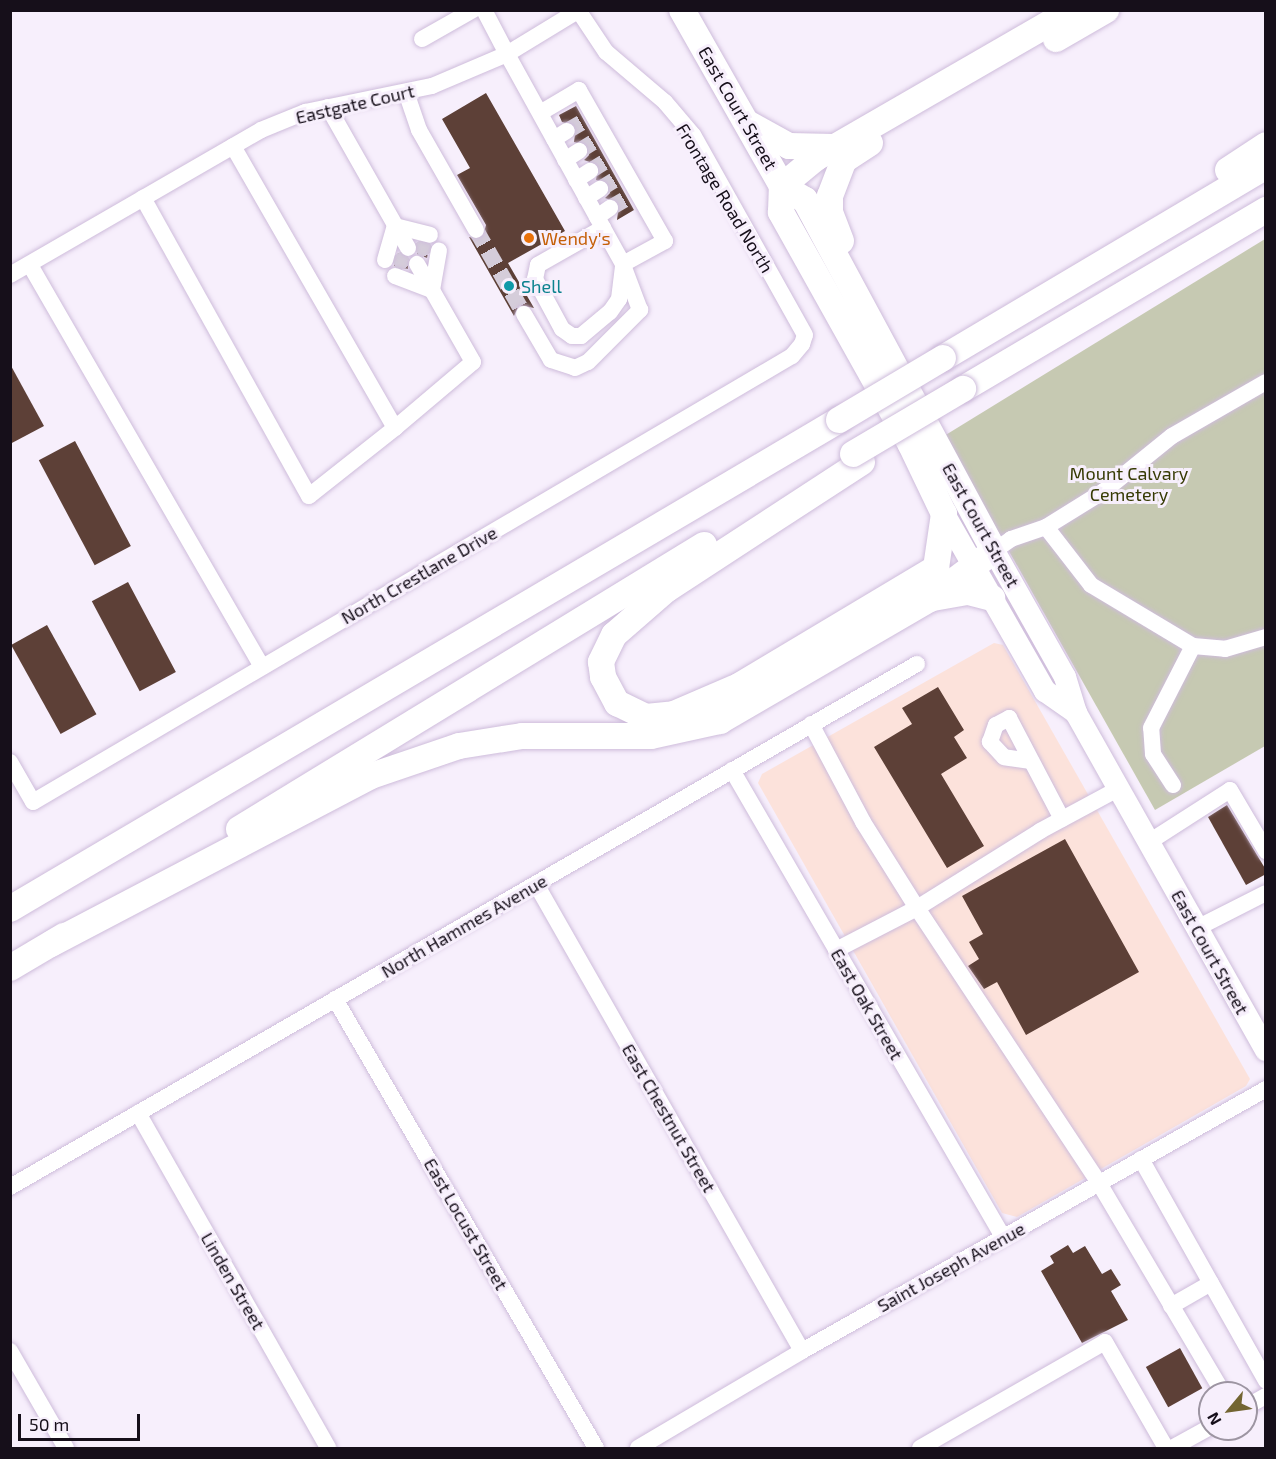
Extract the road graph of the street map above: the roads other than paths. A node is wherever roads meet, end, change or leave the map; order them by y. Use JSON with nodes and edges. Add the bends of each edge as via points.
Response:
{"nodes":[{"id":1,"x":472,"y":10,"type":"edge"},
{"id":2,"x":484,"y":10,"type":"edge"},
{"id":3,"x":682,"y":10,"type":"edge"},
{"id":4,"x":1072,"y":10,"type":"edge"},
{"id":5,"x":1106,"y":10,"type":"edge"},
{"id":6,"x":578,"y":11,"type":"edge"},
{"id":7,"x":422,"y":39,"type":"dead end"},
{"id":8,"x":507,"y":54,"type":"junction"},
{"id":9,"x":406,"y":92,"type":"junction"},
{"id":10,"x":328,"y":107,"type":"junction"},
{"id":11,"x":540,"y":113,"type":"junction"},
{"id":12,"x":746,"y":123,"type":"junction"},
{"id":13,"x":1266,"y":145,"type":"edge"},
{"id":14,"x":232,"y":146,"type":"junction"},
{"id":15,"x":839,"y":154,"type":"junction"},
{"id":16,"x":1266,"y":166,"type":"edge"},
{"id":17,"x":782,"y":186,"type":"junction"},
{"id":18,"x":143,"y":198,"type":"junction"},
{"id":19,"x":1266,"y":210,"type":"edge"},
{"id":20,"x":603,"y":217,"type":"junction"},
{"id":21,"x":395,"y":225,"type":"junction"},
{"id":22,"x":476,"y":230,"type":"tunnel mouth"},
{"id":23,"x":417,"y":264,"type":"junction"},
{"id":24,"x":622,"y":264,"type":"junction"},
{"id":25,"x":30,"y":265,"type":"junction"},
{"id":26,"x":10,"y":275,"type":"edge"},
{"id":27,"x":432,"y":290,"type":"junction"},
{"id":28,"x":524,"y":314,"type":"tunnel mouth"},
{"id":29,"x":1009,"y":318,"type":"junction"},
{"id":30,"x":869,"y":321,"type":"junction"},
{"id":31,"x":802,"y":344,"type":"joint"},
{"id":32,"x":1266,"y":382,"type":"edge"},
{"id":33,"x":394,"y":428,"type":"junction"},
{"id":34,"x":858,"y":458,"type":"junction"},
{"id":35,"x":944,"y":514,"type":"junction"},
{"id":36,"x":1046,"y":527,"type":"junction"},
{"id":37,"x":994,"y":551,"type":"junction"},
{"id":38,"x":972,"y":564,"type":"junction"},
{"id":39,"x":936,"y":568,"type":"junction"},
{"id":40,"x":992,"y":598,"type":"junction"},
{"id":41,"x":930,"y":599,"type":"junction"},
{"id":42,"x":1266,"y":637,"type":"edge"},
{"id":43,"x":1193,"y":646,"type":"junction"},
{"id":44,"x":917,"y":664,"type":"dead end"},
{"id":45,"x":262,"y":667,"type":"junction"},
{"id":46,"x":1076,"y":713,"type":"junction"},
{"id":47,"x":811,"y":724,"type":"junction"},
{"id":48,"x":1031,"y":760,"type":"dead end"},
{"id":49,"x":10,"y":762,"type":"edge"},
{"id":50,"x":732,"y":770,"type":"junction"},
{"id":51,"x":1173,"y":785,"type":"dead end"},
{"id":52,"x":1118,"y":789,"type":"junction"},
{"id":53,"x":1062,"y":819,"type":"junction"},
{"id":54,"x":1149,"y":842,"type":"junction"},
{"id":55,"x":1266,"y":851,"type":"edge"},
{"id":56,"x":536,"y":884,"type":"junction"},
{"id":57,"x":1266,"y":893,"type":"edge"},
{"id":58,"x":917,"y":908,"type":"junction"},
{"id":59,"x":10,"y":909,"type":"edge"},
{"id":60,"x":1197,"y":928,"type":"junction"},
{"id":61,"x":51,"y":944,"type":"junction"},
{"id":62,"x":836,"y":950,"type":"junction"},
{"id":63,"x":10,"y":968,"type":"edge"},
{"id":64,"x":335,"y":999,"type":"junction"},
{"id":65,"x":1266,"y":1050,"type":"edge"},
{"id":66,"x":1266,"y":1089,"type":"edge"},
{"id":67,"x":138,"y":1113,"type":"junction"},
{"id":68,"x":1141,"y":1159,"type":"junction"},
{"id":69,"x":1099,"y":1183,"type":"junction"},
{"id":70,"x":10,"y":1187,"type":"edge"},
{"id":71,"x":1003,"y":1238,"type":"junction"},
{"id":72,"x":1211,"y":1283,"type":"junction"},
{"id":73,"x":1172,"y":1306,"type":"junction"},
{"id":74,"x":10,"y":1351,"type":"edge"},
{"id":75,"x":802,"y":1351,"type":"junction"},
{"id":76,"x":1216,"y":1381,"type":"edge"},
{"id":77,"x":1266,"y":1381,"type":"edge"},
{"id":78,"x":1198,"y":1434,"type":"edge"},
{"id":79,"x":66,"y":1449,"type":"edge"},
{"id":80,"x":328,"y":1449,"type":"edge"},
{"id":81,"x":596,"y":1449,"type":"edge"},
{"id":82,"x":638,"y":1449,"type":"edge"},
{"id":83,"x":920,"y":1449,"type":"edge"},
{"id":84,"x":1166,"y":1449,"type":"edge"},
{"id":85,"x":1172,"y":1449,"type":"edge"}],
"edges":[{"from":1,"to":7,"type":"street"},
{"from":2,"to":8,"type":"street"},
{"from":3,"to":12,"type":"highway","name":"East Court Street"},
{"from":4,"to":15,"type":"highway"},
{"from":5,"to":15,"type":"highway"},
{"from":6,"to":8,"type":"street","name":"Eastgate Court"},
{"from":6,"to":31,"type":"street","name":"Frontage Road North","via":[[606,52],[665,102],[693,135],[805,335]]},
{"from":8,"to":9,"type":"street","name":"Eastgate Court","via":[[432,86]]},
{"from":8,"to":11,"type":"street"},
{"from":9,"to":10,"type":"street","name":"Eastgate Court"},
{"from":9,"to":22,"type":"street","via":[[418,130]]},
{"from":10,"to":14,"type":"street","name":"Eastgate Court","via":[[261,130]]},
{"from":10,"to":21,"type":"street"},
{"from":11,"to":20,"type":"street","via":[[561,135]]},
{"from":11,"to":24,"type":"street","via":[[579,90],[589,118],[621,176],[665,241]]},
{"from":12,"to":15,"type":"highway","via":[[789,146]]},
{"from":12,"to":17,"type":"highway","name":"East Court Street"},
{"from":13,"to":29,"type":"highway"},
{"from":14,"to":18,"type":"street","name":"Eastgate Court"},
{"from":14,"to":33,"type":"street"},
{"from":15,"to":17,"type":"highway"},
{"from":15,"to":30,"type":"highway","via":[[830,213],[870,297]]},
{"from":16,"to":29,"type":"highway"},
{"from":17,"to":30,"type":"highway","name":"East Court Street","via":[[805,200]]},
{"from":17,"to":35,"type":"highway","via":[[781,212],[906,435]]},
{"from":18,"to":25,"type":"street","name":"Eastgate Court"},
{"from":18,"to":33,"type":"street","via":[[309,496]]},
{"from":19,"to":34,"type":"highway","bridge":true,"via":[[938,404]]},
{"from":20,"to":24,"type":"street"},
{"from":20,"to":24,"type":"street","via":[[538,265],[535,279],[562,329],[572,336],[581,336],[610,312],[619,300]]},
{"from":21,"to":21,"type":"street","via":[[408,248]]},
{"from":23,"to":27,"type":"street"},
{"from":23,"to":27,"type":"street"},
{"from":23,"to":27,"type":"street"},
{"from":24,"to":28,"type":"street","via":[[640,310],[588,362],[575,368],[552,360]]},
{"from":25,"to":26,"type":"street","name":"Eastgate Court"},
{"from":25,"to":45,"type":"street"},
{"from":27,"to":33,"type":"street","via":[[473,362]]},
{"from":29,"to":59,"type":"highway","bridge":true},
{"from":30,"to":37,"type":"highway","name":"East Court Street"},
{"from":31,"to":45,"type":"street","name":"North Crestlane Drive","via":[[792,356]]},
{"from":32,"to":36,"type":"street","via":[[1172,436],[1104,491]]},
{"from":34,"to":39,"type":"highway","via":[[667,589],[614,635],[602,662],[603,677],[617,703],[646,717],[674,714],[739,686]]},
{"from":34,"to":61,"type":"highway"},
{"from":35,"to":38,"type":"main road"},
{"from":35,"to":39,"type":"highway"},
{"from":36,"to":37,"type":"street","via":[[1011,539]]},
{"from":36,"to":43,"type":"street","via":[[1091,585]]},
{"from":37,"to":38,"type":"highway"},
{"from":37,"to":46,"type":"main road","name":"East Court Street","via":[[1065,677]]},
{"from":38,"to":39,"type":"highway"},
{"from":38,"to":40,"type":"main road"},
{"from":38,"to":41,"type":"highway"},
{"from":40,"to":41,"type":"highway","via":[[968,592]]},
{"from":40,"to":46,"type":"main road","via":[[1045,691]]},
{"from":41,"to":61,"type":"highway","via":[[720,721],[651,736],[522,736],[459,746],[371,776]]},
{"from":42,"to":43,"type":"street","via":[[1225,650]]},
{"from":43,"to":51,"type":"street","via":[[1151,728],[1153,754]]},
{"from":44,"to":47,"type":"street","name":"North Hammes Avenue"},
{"from":45,"to":49,"type":"street","name":"North Crestlane Drive","via":[[33,802]]},
{"from":46,"to":52,"type":"main road","name":"East Court Street"},
{"from":47,"to":50,"type":"street","name":"North Hammes Avenue"},
{"from":47,"to":58,"type":"street","via":[[863,822]]},
{"from":48,"to":53,"type":"street"},
{"from":50,"to":56,"type":"street","name":"North Hammes Avenue"},
{"from":50,"to":62,"type":"street","name":"East Oak Street"},
{"from":52,"to":53,"type":"street"},
{"from":52,"to":54,"type":"main road","name":"East Court Street"},
{"from":53,"to":58,"type":"street"},
{"from":54,"to":55,"type":"street","via":[[1230,790]]},
{"from":54,"to":60,"type":"main road","name":"East Court Street"},
{"from":56,"to":64,"type":"street","name":"North Hammes Avenue"},
{"from":56,"to":75,"type":"street","name":"East Chestnut Street"},
{"from":57,"to":60,"type":"street"},
{"from":58,"to":62,"type":"street"},
{"from":58,"to":69,"type":"street"},
{"from":60,"to":65,"type":"main road","name":"East Court Street"},
{"from":61,"to":63,"type":"highway"},
{"from":62,"to":71,"type":"street","name":"East Oak Street"},
{"from":64,"to":67,"type":"street","name":"North Hammes Avenue"},
{"from":64,"to":81,"type":"street","name":"East Locust Street"},
{"from":66,"to":68,"type":"street","name":"Saint Joseph Avenue"},
{"from":67,"to":70,"type":"street","name":"North Hammes Avenue"},
{"from":67,"to":80,"type":"street","name":"Linden Street"},
{"from":68,"to":69,"type":"street","name":"Saint Joseph Avenue"},
{"from":68,"to":72,"type":"street"},
{"from":69,"to":71,"type":"street","name":"Saint Joseph Avenue"},
{"from":69,"to":73,"type":"street"},
{"from":71,"to":75,"type":"street","name":"Saint Joseph Avenue"},
{"from":72,"to":73,"type":"street"},
{"from":72,"to":77,"type":"street"},
{"from":73,"to":76,"type":"street"},
{"from":74,"to":79,"type":"street"},
{"from":75,"to":82,"type":"street","name":"Saint Joseph Avenue"},
{"from":78,"to":85,"type":"street"},
{"from":83,"to":84,"type":"street","via":[[1105,1342]]}]}
